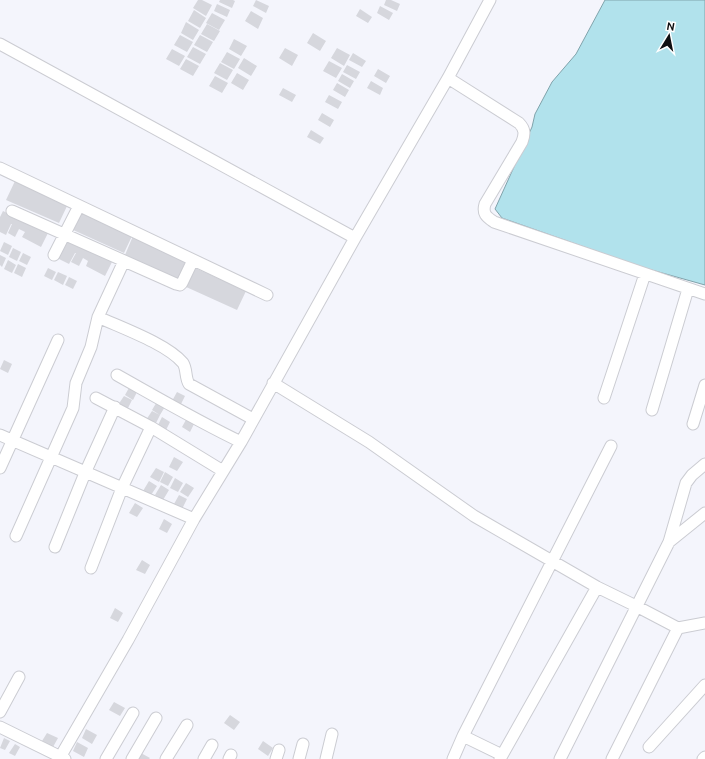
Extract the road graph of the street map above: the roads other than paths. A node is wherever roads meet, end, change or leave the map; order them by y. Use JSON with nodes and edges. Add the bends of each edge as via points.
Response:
{"nodes":[{"id":1,"x":490,"y":0,"type":"edge"},
{"id":2,"x":0,"y":44,"type":"edge"},
{"id":3,"x":448,"y":78,"type":"junction"},
{"id":4,"x":0,"y":168,"type":"edge"},
{"id":5,"x":79,"y":206,"type":"junction"},
{"id":6,"x":12,"y":211,"type":"dead end"},
{"id":7,"x":64,"y":235,"type":"junction"},
{"id":8,"x":355,"y":238,"type":"junction"},
{"id":9,"x":54,"y":254,"type":"dead end"},
{"id":10,"x":193,"y":260,"type":"junction"},
{"id":11,"x":124,"y":261,"type":"junction"},
{"id":12,"x":645,"y":274,"type":"junction"},
{"id":13,"x":688,"y":289,"type":"junction"},
{"id":14,"x":705,"y":294,"type":"edge"},
{"id":15,"x":267,"y":295,"type":"dead end"},
{"id":16,"x":98,"y":317,"type":"junction"},
{"id":17,"x":58,"y":340,"type":"dead end"},
{"id":18,"x":117,"y":375,"type":"dead end"},
{"id":19,"x":273,"y":383,"type":"junction"},
{"id":20,"x":705,"y":385,"type":"edge"},
{"id":21,"x":96,"y":398,"type":"dead end"},
{"id":22,"x":604,"y":398,"type":"dead end"},
{"id":23,"x":115,"y":407,"type":"junction"},
{"id":24,"x":652,"y":410,"type":"dead end"},
{"id":25,"x":254,"y":419,"type":"junction"},
{"id":26,"x":693,"y":424,"type":"dead end"},
{"id":27,"x":151,"y":427,"type":"junction"},
{"id":28,"x":0,"y":435,"type":"edge"},
{"id":29,"x":12,"y":440,"type":"junction"},
{"id":30,"x":241,"y":442,"type":"junction"},
{"id":31,"x":611,"y":446,"type":"dead end"},
{"id":32,"x":52,"y":456,"type":"junction"},
{"id":33,"x":705,"y":464,"type":"edge"},
{"id":34,"x":0,"y":468,"type":"edge"},
{"id":35,"x":223,"y":471,"type":"junction"},
{"id":36,"x":85,"y":473,"type":"junction"},
{"id":37,"x":122,"y":488,"type":"junction"},
{"id":38,"x":705,"y":513,"type":"edge"},
{"id":39,"x":194,"y":519,"type":"junction"},
{"id":40,"x":16,"y":536,"type":"dead end"},
{"id":41,"x":669,"y":542,"type":"junction"},
{"id":42,"x":55,"y":547,"type":"dead end"},
{"id":43,"x":552,"y":561,"type":"junction"},
{"id":44,"x":91,"y":568,"type":"dead end"},
{"id":45,"x":597,"y":588,"type":"junction"},
{"id":46,"x":636,"y":606,"type":"junction"},
{"id":47,"x":705,"y":623,"type":"edge"},
{"id":48,"x":678,"y":628,"type":"junction"},
{"id":49,"x":20,"y":677,"type":"dead end"},
{"id":50,"x":705,"y":685,"type":"edge"},
{"id":51,"x":0,"y":712,"type":"edge"},
{"id":52,"x":133,"y":714,"type":"dead end"},
{"id":53,"x":156,"y":718,"type":"dead end"},
{"id":54,"x":187,"y":725,"type":"dead end"},
{"id":55,"x":0,"y":727,"type":"edge"},
{"id":56,"x":332,"y":734,"type":"dead end"},
{"id":57,"x":463,"y":736,"type":"junction"},
{"id":58,"x":303,"y":744,"type":"dead end"},
{"id":59,"x":212,"y":745,"type":"dead end"},
{"id":60,"x":649,"y":747,"type":"dead end"},
{"id":61,"x":501,"y":757,"type":"edge"},
{"id":62,"x":705,"y":757,"type":"edge"},
{"id":63,"x":62,"y":758,"type":"edge"},
{"id":64,"x":106,"y":759,"type":"edge"},
{"id":65,"x":132,"y":759,"type":"edge"},
{"id":66,"x":166,"y":759,"type":"edge"},
{"id":67,"x":204,"y":759,"type":"edge"},
{"id":68,"x":299,"y":759,"type":"edge"},
{"id":69,"x":326,"y":759,"type":"edge"},
{"id":70,"x":453,"y":759,"type":"edge"},
{"id":71,"x":560,"y":759,"type":"edge"},
{"id":72,"x":612,"y":759,"type":"edge"},
{"id":73,"x":703,"y":759,"type":"edge"}],
"edges":[{"from":1,"to":3,"type":"street"},
{"from":2,"to":8,"type":"street"},
{"from":3,"to":8,"type":"street"},
{"from":3,"to":12,"type":"street","via":[[519,123],[525,134],[485,204],[486,216],[494,222]]},
{"from":4,"to":5,"type":"street"},
{"from":5,"to":7,"type":"street"},
{"from":5,"to":10,"type":"street"},
{"from":6,"to":7,"type":"street"},
{"from":7,"to":9,"type":"street"},
{"from":7,"to":11,"type":"street"},
{"from":8,"to":19,"type":"street"},
{"from":10,"to":11,"type":"street","via":[[180,285]]},
{"from":10,"to":15,"type":"street"},
{"from":11,"to":16,"type":"street"},
{"from":12,"to":13,"type":"street"},
{"from":12,"to":22,"type":"street"},
{"from":13,"to":14,"type":"street"},
{"from":13,"to":24,"type":"street"},
{"from":16,"to":25,"type":"street","via":[[168,350],[184,364],[189,384]]},
{"from":16,"to":32,"type":"street","via":[[91,347],[76,383],[73,408]]},
{"from":17,"to":29,"type":"street"},
{"from":18,"to":30,"type":"street"},
{"from":19,"to":25,"type":"street"},
{"from":19,"to":43,"type":"street","via":[[369,442],[474,516]]},
{"from":20,"to":26,"type":"street"},
{"from":21,"to":23,"type":"street"},
{"from":23,"to":27,"type":"street"},
{"from":23,"to":36,"type":"street"},
{"from":25,"to":30,"type":"street"},
{"from":27,"to":35,"type":"street"},
{"from":27,"to":37,"type":"street"},
{"from":28,"to":29,"type":"street"},
{"from":29,"to":32,"type":"street"},
{"from":29,"to":34,"type":"street"},
{"from":30,"to":35,"type":"street"},
{"from":31,"to":43,"type":"street"},
{"from":32,"to":36,"type":"street"},
{"from":32,"to":40,"type":"street"},
{"from":33,"to":41,"type":"street","via":[[686,483]]},
{"from":35,"to":39,"type":"street"},
{"from":36,"to":37,"type":"street"},
{"from":36,"to":42,"type":"street"},
{"from":37,"to":39,"type":"street"},
{"from":37,"to":44,"type":"street"},
{"from":38,"to":41,"type":"street"},
{"from":39,"to":63,"type":"street"},
{"from":41,"to":46,"type":"street"},
{"from":43,"to":45,"type":"street"},
{"from":43,"to":57,"type":"street"},
{"from":45,"to":46,"type":"street"},
{"from":45,"to":61,"type":"street"},
{"from":46,"to":48,"type":"street"},
{"from":46,"to":71,"type":"street"},
{"from":47,"to":48,"type":"street"},
{"from":48,"to":72,"type":"street"},
{"from":49,"to":51,"type":"street"},
{"from":50,"to":60,"type":"street"},
{"from":52,"to":64,"type":"street"},
{"from":53,"to":65,"type":"street"},
{"from":54,"to":66,"type":"street"},
{"from":55,"to":63,"type":"street"},
{"from":56,"to":69,"type":"street"},
{"from":57,"to":61,"type":"street"},
{"from":57,"to":70,"type":"street"},
{"from":58,"to":68,"type":"street"},
{"from":59,"to":67,"type":"street"},
{"from":62,"to":73,"type":"street"}]}
